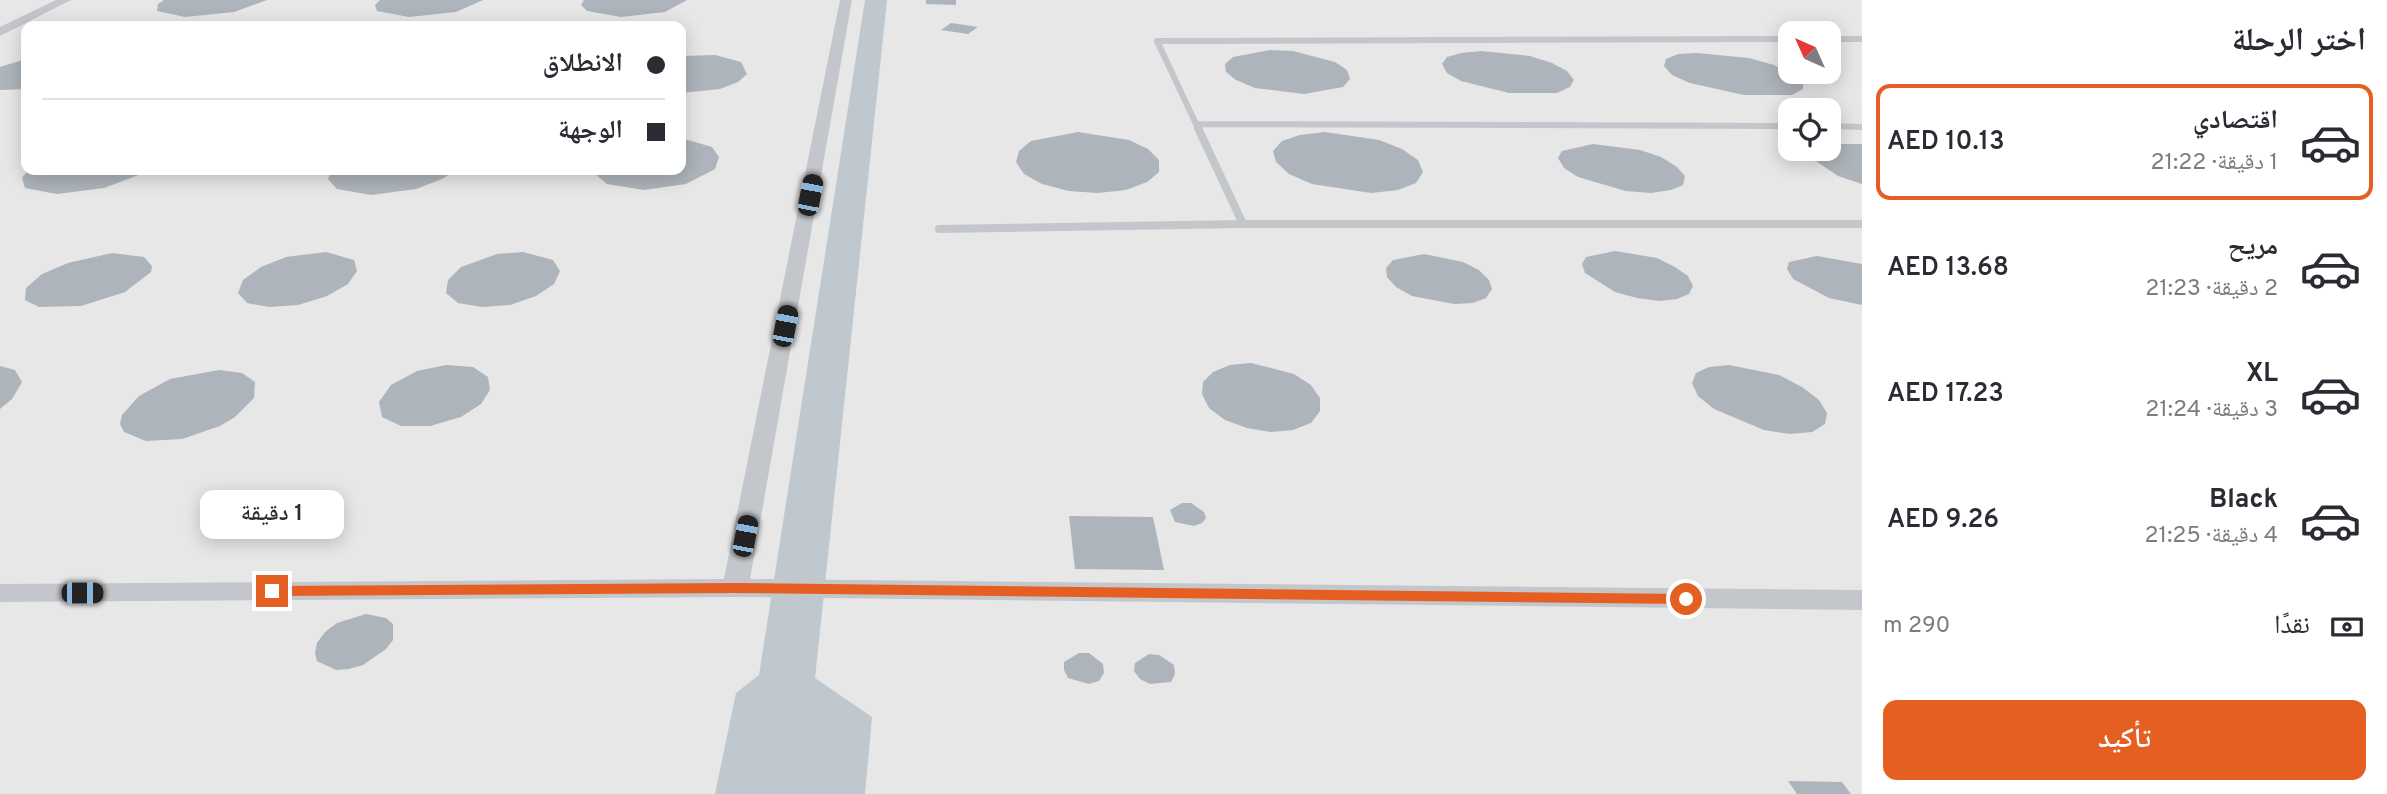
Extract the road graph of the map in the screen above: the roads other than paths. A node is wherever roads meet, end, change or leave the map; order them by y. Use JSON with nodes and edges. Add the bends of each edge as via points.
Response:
{"nodes":[{"id":1,"x":65,"y":0,"type":"edge"},
{"id":2,"x":846,"y":0,"type":"edge"},
{"id":3,"x":22,"y":21,"type":"edge"},
{"id":4,"x":21,"y":22,"type":"edge"},
{"id":5,"x":0,"y":32,"type":"edge"},
{"id":6,"x":1778,"y":39,"type":"edge"},
{"id":7,"x":1841,"y":39,"type":"edge"},
{"id":8,"x":1862,"y":39,"type":"edge"},
{"id":9,"x":1196,"y":124,"type":"junction"},
{"id":10,"x":1778,"y":126,"type":"edge"},
{"id":11,"x":1841,"y":127,"type":"edge"},
{"id":12,"x":1862,"y":127,"type":"edge"},
{"id":13,"x":1243,"y":223,"type":"junction"},
{"id":14,"x":1862,"y":224,"type":"edge"},
{"id":15,"x":939,"y":229,"type":"dead end"},
{"id":16,"x":735,"y":588,"type":"junction"},
{"id":17,"x":0,"y":593,"type":"edge"},
{"id":18,"x":1862,"y":600,"type":"edge"}],
"edges":[{"from":1,"to":3,"type":"street"},
{"from":2,"to":16,"type":"street"},
{"from":4,"to":5,"type":"street"},
{"from":6,"to":9,"type":"lane","via":[[1157,41]]},
{"from":7,"to":8,"type":"lane"},
{"from":9,"to":10,"type":"lane"},
{"from":9,"to":13,"type":"lane"},
{"from":11,"to":12,"type":"lane"},
{"from":13,"to":14,"type":"lane"},
{"from":13,"to":15,"type":"lane"},
{"from":16,"to":17,"type":"street"},
{"from":16,"to":18,"type":"street"}]}
